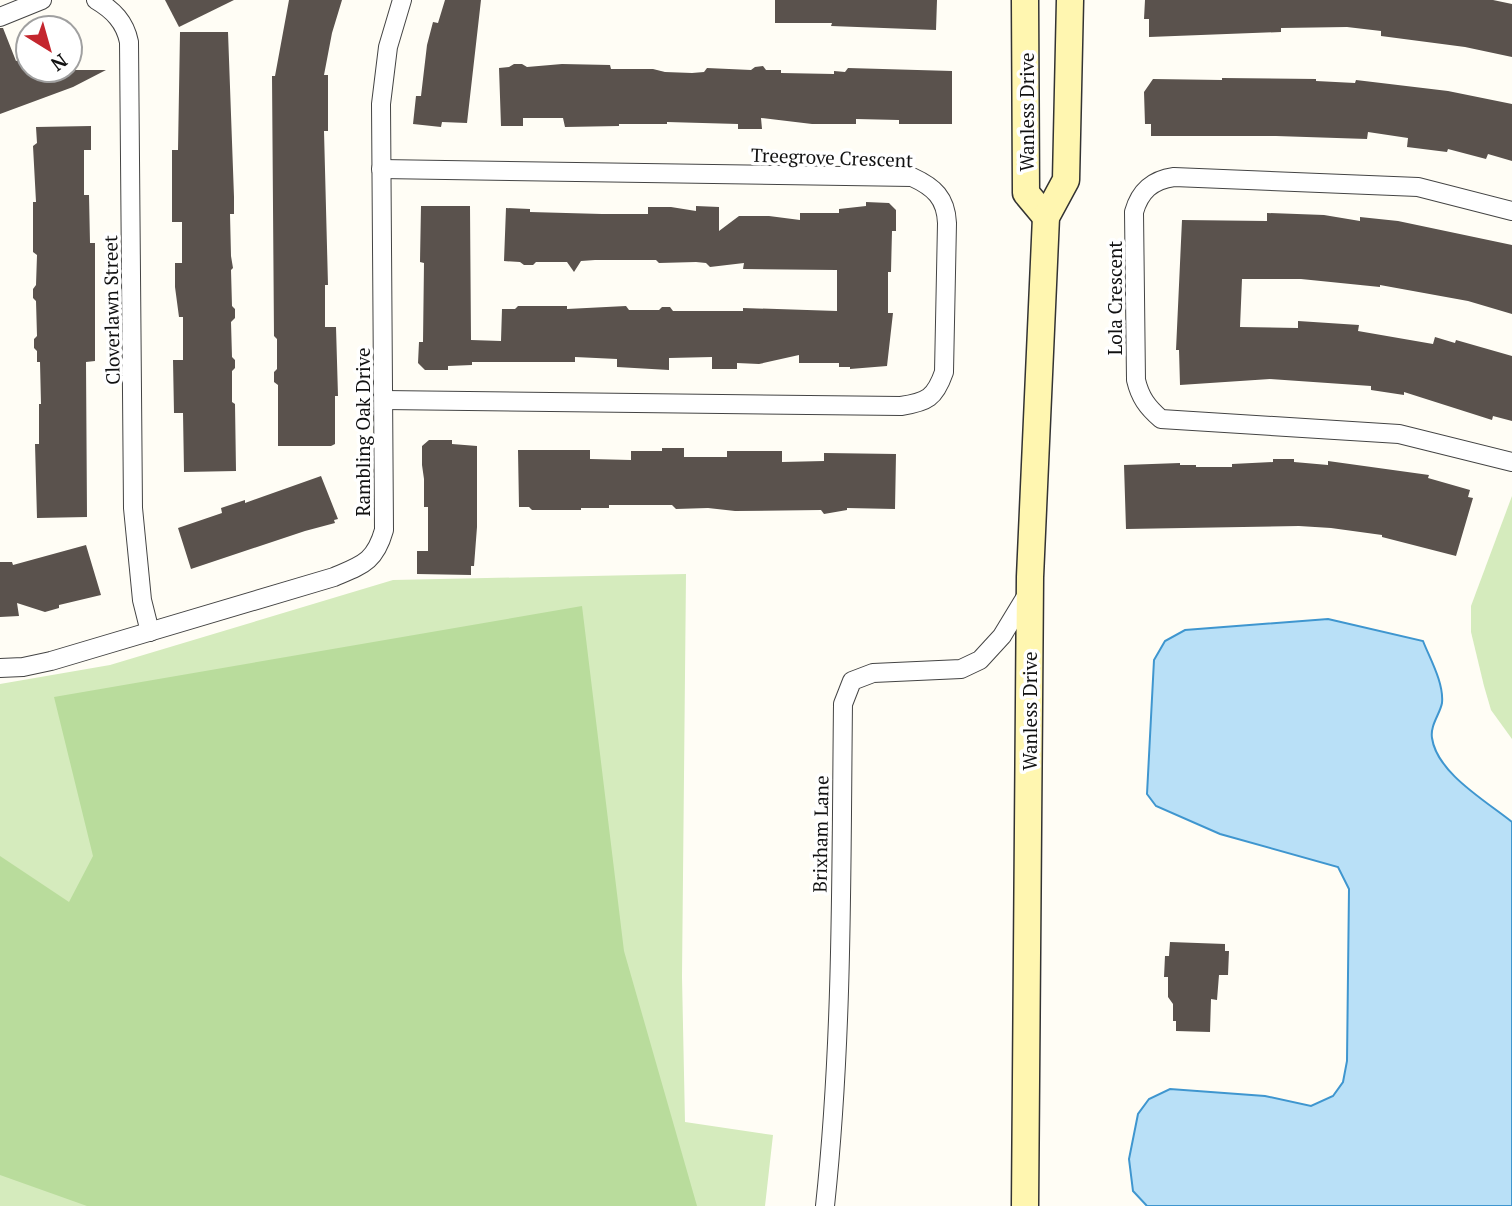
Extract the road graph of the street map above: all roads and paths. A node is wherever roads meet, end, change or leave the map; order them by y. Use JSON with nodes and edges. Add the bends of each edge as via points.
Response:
{"nodes":[{"id":1,"x":42,"y":0,"type":"edge"},
{"id":2,"x":96,"y":0,"type":"edge"},
{"id":3,"x":402,"y":0,"type":"edge"},
{"id":4,"x":1025,"y":0,"type":"edge"},
{"id":5,"x":1070,"y":0,"type":"edge"},
{"id":6,"x":0,"y":16,"type":"edge"},
{"id":7,"x":381,"y":169,"type":"junction"},
{"id":8,"x":1512,"y":211,"type":"edge"},
{"id":9,"x":1046,"y":217,"type":"junction"},
{"id":10,"x":384,"y":400,"type":"junction"},
{"id":11,"x":1512,"y":462,"type":"edge"},
{"id":12,"x":1030,"y":590,"type":"junction"},
{"id":13,"x":150,"y":632,"type":"junction"},
{"id":14,"x":0,"y":668,"type":"edge"},
{"id":15,"x":825,"y":1206,"type":"edge"},
{"id":16,"x":1025,"y":1206,"type":"edge"}],
"edges":[{"from":1,"to":6,"type":"street"},
{"from":2,"to":13,"type":"street","name":"Cloverlawn Street","via":[[116,15],[129,42],[133,508],[142,600]]},
{"from":3,"to":7,"type":"street","name":"Rambling Oak Drive","via":[[384,74]]},
{"from":4,"to":9,"type":"main road","name":"Wanless Drive","via":[[1026,193]]},
{"from":5,"to":9,"type":"main road","name":"Wanless Drive","via":[[1066,180]]},
{"from":7,"to":10,"type":"street","name":"Rambling Oak Drive"},
{"from":7,"to":10,"type":"street","name":"Treegrove Crescent","via":[[912,177],[940,197],[947,223],[944,372],[937,391],[922,403],[901,407]]},
{"from":8,"to":11,"type":"street","name":"Lola Crescent","via":[[1418,187],[1174,177],[1163,178],[1143,191],[1135,212],[1136,380],[1148,409],[1161,419],[1399,434]]},
{"from":9,"to":12,"type":"main road","name":"Wanless Drive"},
{"from":10,"to":13,"type":"street","name":"Rambling Oak Drive","via":[[384,530],[379,547],[364,564]]},
{"from":12,"to":15,"type":"street","name":"Brixham Lane","via":[[1002,636],[980,660],[961,670],[873,673],[852,681],[843,704],[838,1029]]},
{"from":12,"to":16,"type":"main road","name":"Wanless Drive"},
{"from":13,"to":14,"type":"street","name":"Rambling Oak Drive","via":[[51,661]]}]}
